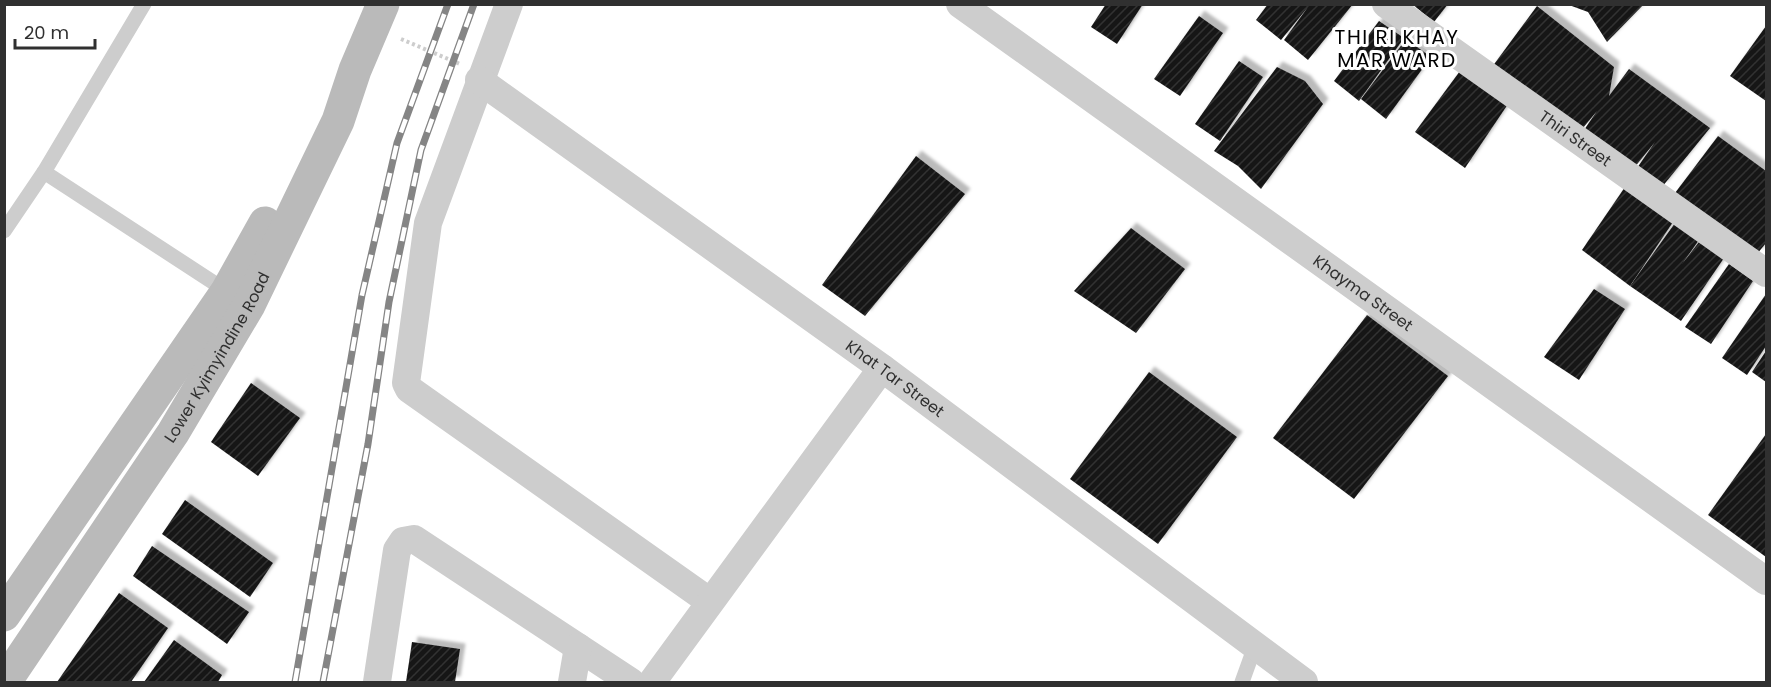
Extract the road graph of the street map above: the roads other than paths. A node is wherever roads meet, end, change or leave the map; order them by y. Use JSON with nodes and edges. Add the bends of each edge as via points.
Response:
{"nodes":[{"id":1,"x":144,"y":4,"type":"edge"},
{"id":2,"x":360,"y":4,"type":"edge"},
{"id":3,"x":384,"y":4,"type":"edge"},
{"id":4,"x":509,"y":4,"type":"edge"},
{"id":5,"x":960,"y":4,"type":"edge"},
{"id":6,"x":1386,"y":4,"type":"edge"},
{"id":7,"x":474,"y":74,"type":"junction"},
{"id":8,"x":44,"y":172,"type":"junction"},
{"id":9,"x":4,"y":231,"type":"edge"},
{"id":10,"x":1767,"y":273,"type":"edge"},
{"id":11,"x":238,"y":298,"type":"junction"},
{"id":12,"x":882,"y":368,"type":"junction"},
{"id":13,"x":121,"y":445,"type":"junction"},
{"id":14,"x":152,"y":465,"type":"junction"},
{"id":15,"x":42,"y":559,"type":"junction"},
{"id":16,"x":1767,"y":581,"type":"edge"},
{"id":17,"x":75,"y":582,"type":"junction"},
{"id":18,"x":709,"y":601,"type":"junction"},
{"id":19,"x":4,"y":615,"type":"edge"},
{"id":20,"x":578,"y":646,"type":"junction"},
{"id":21,"x":1255,"y":646,"type":"junction"},
{"id":22,"x":5,"y":682,"type":"edge"},
{"id":23,"x":377,"y":682,"type":"edge"},
{"id":24,"x":572,"y":682,"type":"edge"},
{"id":25,"x":631,"y":682,"type":"edge"},
{"id":26,"x":652,"y":682,"type":"edge"},
{"id":27,"x":1242,"y":682,"type":"edge"},
{"id":28,"x":1304,"y":682,"type":"edge"}],
"edges":[{"from":1,"to":8,"type":"lane"},
{"from":2,"to":11,"type":"main road","name":"Lower Kyimyindine Road","via":[[330,86]]},
{"from":3,"to":11,"type":"main road","name":"Lower Kyimyindine Road","via":[[338,121]]},
{"from":4,"to":7,"type":"street"},
{"from":5,"to":16,"type":"street","name":"Khayma Street"},
{"from":6,"to":10,"type":"street","name":"Thiri Street"},
{"from":7,"to":12,"type":"street","name":"Khat Tar Street"},
{"from":7,"to":18,"type":"street","via":[[428,224],[406,383],[409,389]]},
{"from":8,"to":9,"type":"lane"},
{"from":8,"to":11,"type":"lane"},
{"from":11,"to":13,"type":"main road","name":"Lower Kyimyindine Road"},
{"from":11,"to":14,"type":"main road","name":"Lower Kyimyindine Road"},
{"from":12,"to":18,"type":"street"},
{"from":12,"to":21,"type":"street","name":"Khat Tar Street"},
{"from":13,"to":14,"type":"main road"},
{"from":13,"to":15,"type":"main road","name":"Lower Kyimyindine Road"},
{"from":14,"to":17,"type":"main road","name":"Lower Kyimyindine Road"},
{"from":15,"to":17,"type":"main road"},
{"from":15,"to":19,"type":"main road","name":"Lower Kyimyindine Road"},
{"from":17,"to":22,"type":"main road","name":"Lower Kyimyindine Road"},
{"from":18,"to":26,"type":"street"},
{"from":20,"to":23,"type":"street","via":[[414,540],[403,541],[397,550]]},
{"from":20,"to":24,"type":"street"},
{"from":20,"to":25,"type":"street"},
{"from":21,"to":27,"type":"lane"},
{"from":21,"to":28,"type":"street","name":"Khat Tar Street"}]}
